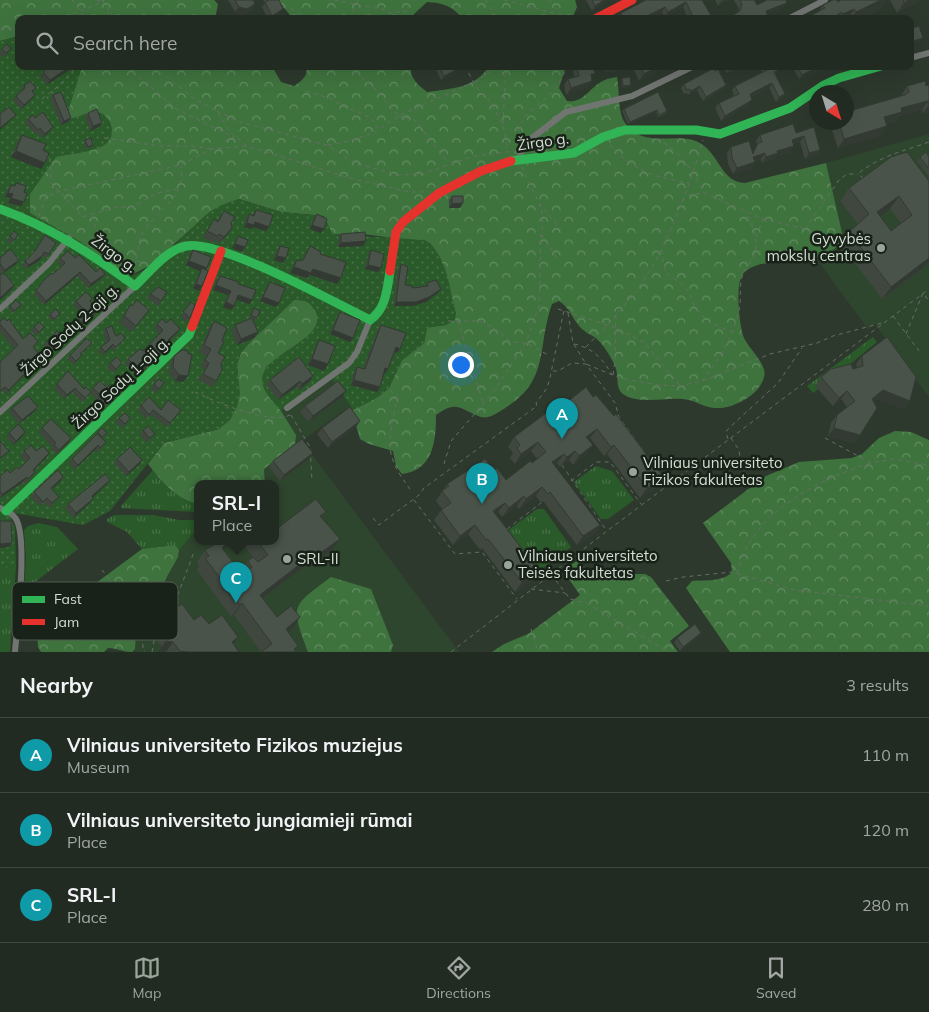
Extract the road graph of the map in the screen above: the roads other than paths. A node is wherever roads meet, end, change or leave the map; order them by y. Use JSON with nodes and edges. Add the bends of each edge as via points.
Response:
{"nodes":[{"id":1,"x":632,"y":0,"type":"edge"},
{"id":2,"x":825,"y":0,"type":"edge"},
{"id":3,"x":604,"y":15,"type":"edge"},
{"id":4,"x":796,"y":15,"type":"edge"},
{"id":5,"x":929,"y":53,"type":"edge"},
{"id":6,"x":914,"y":57,"type":"edge"},
{"id":7,"x":686,"y":70,"type":"edge"},
{"id":8,"x":867,"y":70,"type":"edge"},
{"id":9,"x":520,"y":153,"type":"junction"},
{"id":10,"x":0,"y":209,"type":"edge"},
{"id":11,"x":69,"y":238,"type":"junction"},
{"id":12,"x":222,"y":251,"type":"junction"},
{"id":13,"x":135,"y":286,"type":"junction"},
{"id":14,"x":0,"y":309,"type":"edge"},
{"id":15,"x":370,"y":320,"type":"junction"},
{"id":16,"x":287,"y":408,"type":"dead end"},
{"id":17,"x":0,"y":412,"type":"edge"},
{"id":18,"x":3,"y":509,"type":"edge"},
{"id":19,"x":19,"y":582,"type":"edge"}],
"edges":[{"from":1,"to":3,"type":"street"},
{"from":2,"to":4,"type":"street"},
{"from":5,"to":6,"type":"street"},
{"from":7,"to":9,"type":"street","via":[[632,96],[566,112],[529,140]]},
{"from":8,"to":9,"type":"street","name":"Žirgo g.","via":[[824,85],[790,108],[720,134],[696,130],[625,130],[603,137],[574,153]]},
{"from":9,"to":15,"type":"street","name":"Žirgo g.","via":[[439,193],[403,222],[396,232],[386,296],[379,314]]},
{"from":10,"to":11,"type":"street","name":"Žirgo g."},
{"from":11,"to":13,"type":"street","name":"Žirgo g."},
{"from":11,"to":14,"type":"street","via":[[49,263]]},
{"from":12,"to":13,"type":"street","name":"Žirgo g.","via":[[186,246]]},
{"from":12,"to":15,"type":"street","name":"Žirgo g.","via":[[265,268]]},
{"from":12,"to":18,"type":"street","name":"Žirgo Sodų 1-oji g.","via":[[190,335]]},
{"from":13,"to":17,"type":"street","name":"Žirgo Sodų 2-oji g."},
{"from":15,"to":16,"type":"street","name":"Žirgo g.","via":[[349,363]]},
{"from":18,"to":19,"type":"street","via":[[18,523]]}]}
